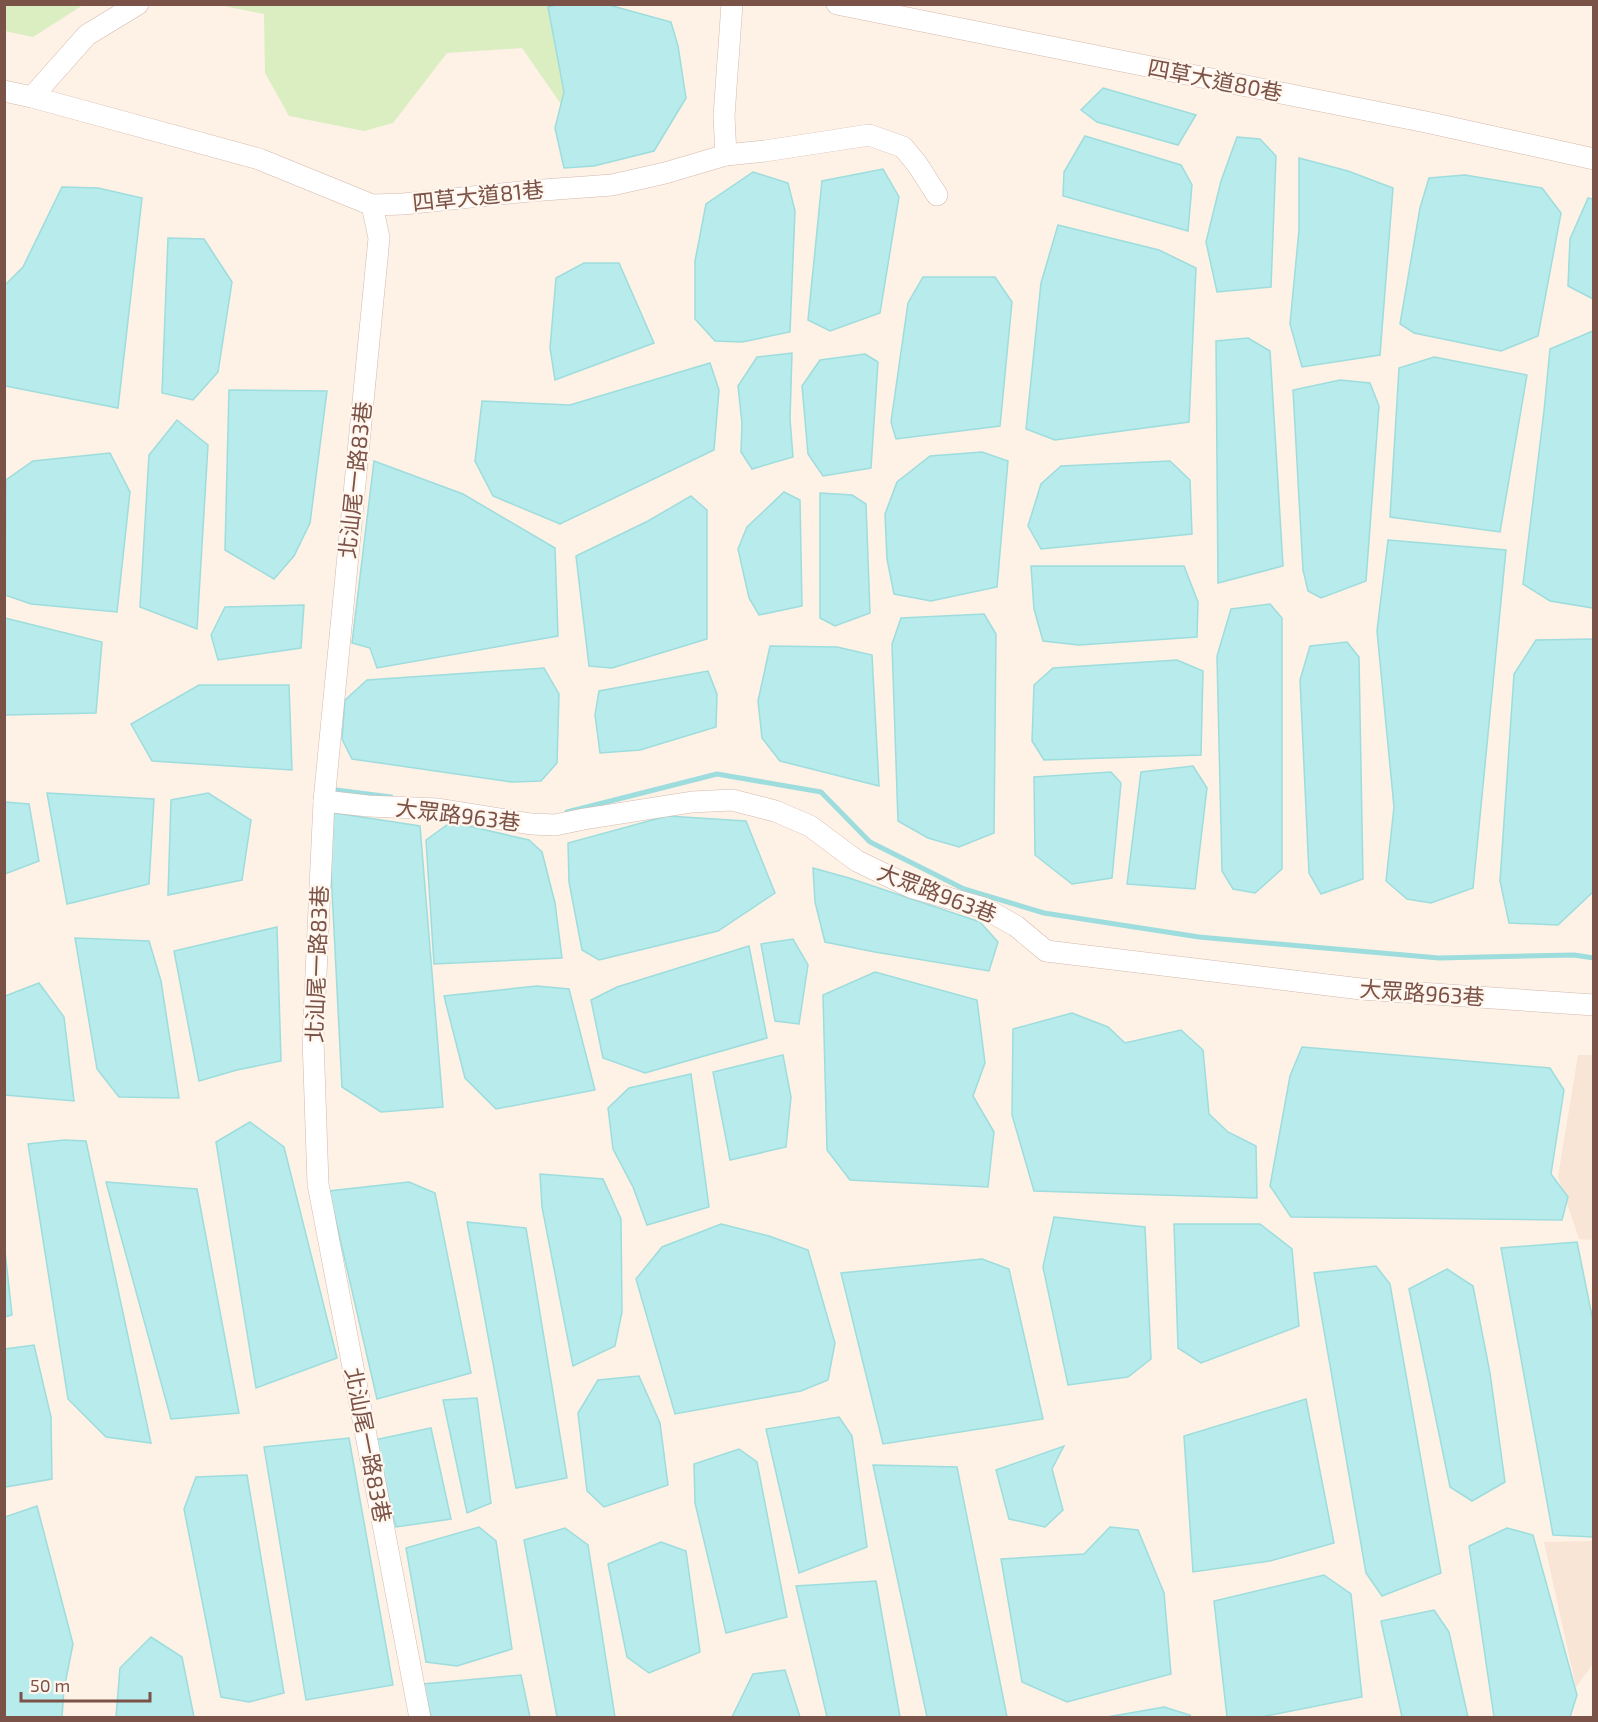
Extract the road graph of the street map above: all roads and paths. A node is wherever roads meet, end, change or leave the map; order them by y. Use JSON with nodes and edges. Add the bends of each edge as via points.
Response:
{"nodes":[{"id":1,"x":138,"y":4,"type":"edge"},
{"id":2,"x":732,"y":4,"type":"edge"},
{"id":3,"x":837,"y":4,"type":"edge"},
{"id":4,"x":4,"y":91,"type":"edge"},
{"id":5,"x":32,"y":97,"type":"junction"},
{"id":6,"x":726,"y":155,"type":"junction"},
{"id":7,"x":1593,"y":159,"type":"edge"},
{"id":8,"x":937,"y":195,"type":"dead end"},
{"id":9,"x":372,"y":205,"type":"junction"},
{"id":10,"x":324,"y":801,"type":"junction"},
{"id":11,"x":1593,"y":1005,"type":"edge"},
{"id":12,"x":420,"y":1718,"type":"edge"}],
"edges":[{"from":1,"to":5,"type":"lane","via":[[87,35]]},
{"from":2,"to":6,"type":"lane","via":[[724,116]]},
{"from":3,"to":7,"type":"lane","name":"四草大道80巷"},
{"from":4,"to":5,"type":"lane","name":"四草大道81巷"},
{"from":5,"to":9,"type":"lane","name":"四草大道81巷","via":[[259,159]]},
{"from":6,"to":8,"type":"lane","name":"四草大道81巷","via":[[869,135],[903,147]]},
{"from":6,"to":9,"type":"lane","name":"四草大道81巷","via":[[612,185]]},
{"from":9,"to":10,"type":"lane","name":"北汕尾一路83巷","via":[[379,238]]},
{"from":10,"to":11,"type":"lane","name":"大眾路963巷","via":[[438,809],[555,825],[692,802],[732,800],[775,811],[810,826],[857,861],[913,888],[984,908],[1016,926],[1046,951],[1361,989]]},
{"from":10,"to":12,"type":"lane","name":"北汕尾一路83巷","via":[[314,1039],[318,1184]]}]}
